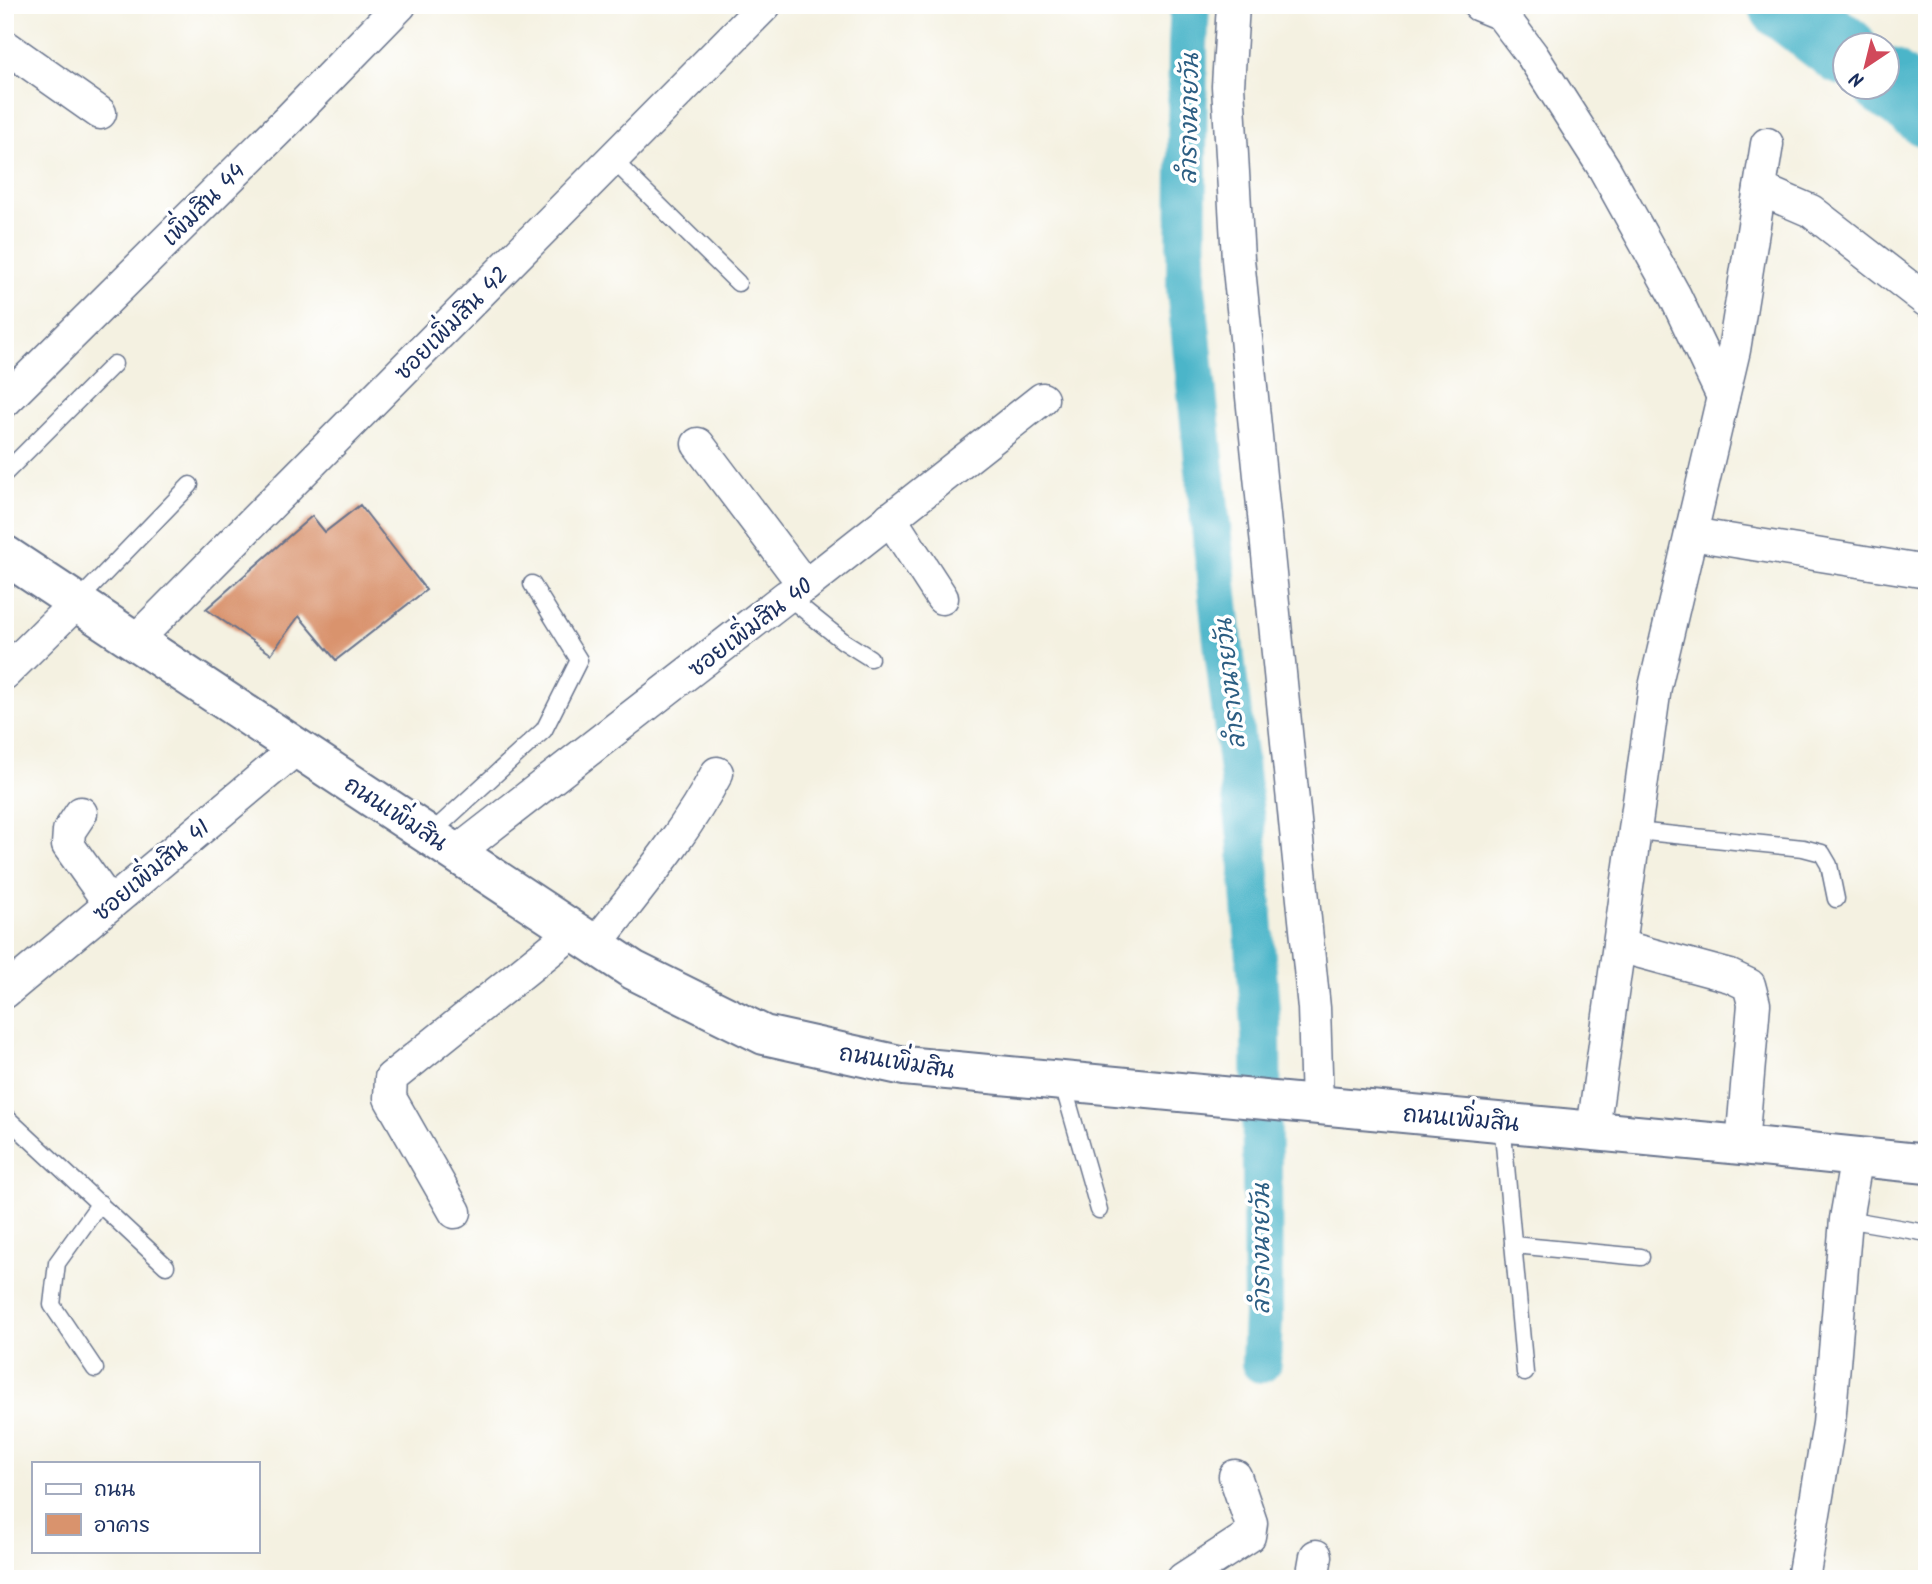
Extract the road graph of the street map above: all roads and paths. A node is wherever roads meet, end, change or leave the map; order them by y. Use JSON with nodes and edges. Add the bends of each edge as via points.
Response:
{"nodes":[{"id":1,"x":400,"y":5,"type":"edge"},
{"id":2,"x":765,"y":5,"type":"edge"},
{"id":3,"x":1233,"y":5,"type":"edge"},
{"id":4,"x":1479,"y":5,"type":"edge"},
{"id":5,"x":5,"y":46,"type":"edge"},
{"id":6,"x":100,"y":113,"type":"dead end"},
{"id":7,"x":1767,"y":144,"type":"dead end"},
{"id":8,"x":612,"y":159,"type":"junction"},
{"id":9,"x":1760,"y":190,"type":"junction"},
{"id":10,"x":738,"y":282,"type":"dead end"},
{"id":11,"x":1927,"y":301,"type":"edge"},
{"id":12,"x":114,"y":364,"type":"dead end"},
{"id":13,"x":1723,"y":397,"type":"junction"},
{"id":14,"x":1042,"y":399,"type":"dead end"},
{"id":15,"x":5,"y":401,"type":"edge"},
{"id":16,"x":698,"y":444,"type":"dead end"},
{"id":17,"x":5,"y":473,"type":"edge"},
{"id":18,"x":190,"y":485,"type":"dead end"},
{"id":19,"x":890,"y":518,"type":"junction"},
{"id":20,"x":1691,"y":534,"type":"junction"},
{"id":21,"x":5,"y":555,"type":"edge"},
{"id":22,"x":1927,"y":572,"type":"edge"},
{"id":23,"x":532,"y":584,"type":"dead end"},
{"id":24,"x":796,"y":591,"type":"junction"},
{"id":25,"x":942,"y":598,"type":"dead end"},
{"id":26,"x":77,"y":602,"type":"junction"},
{"id":27,"x":136,"y":640,"type":"junction"},
{"id":28,"x":870,"y":658,"type":"dead end"},
{"id":29,"x":5,"y":673,"type":"edge"},
{"id":30,"x":296,"y":748,"type":"junction"},
{"id":31,"x":717,"y":774,"type":"dead end"},
{"id":32,"x":81,"y":813,"type":"dead end"},
{"id":33,"x":1636,"y":831,"type":"junction"},
{"id":34,"x":443,"y":844,"type":"junction"},
{"id":35,"x":1836,"y":899,"type":"dead end"},
{"id":36,"x":110,"y":904,"type":"junction"},
{"id":37,"x":584,"y":938,"type":"junction"},
{"id":38,"x":1619,"y":946,"type":"junction"},
{"id":39,"x":5,"y":992,"type":"edge"},
{"id":40,"x":1062,"y":1081,"type":"junction"},
{"id":41,"x":1317,"y":1104,"type":"junction"},
{"id":42,"x":5,"y":1116,"type":"edge"},
{"id":43,"x":1502,"y":1122,"type":"junction"},
{"id":44,"x":1593,"y":1130,"type":"junction"},
{"id":45,"x":1742,"y":1144,"type":"junction"},
{"id":46,"x":1857,"y":1156,"type":"junction"},
{"id":47,"x":1927,"y":1164,"type":"edge"},
{"id":48,"x":100,"y":1203,"type":"junction"},
{"id":49,"x":1099,"y":1210,"type":"dead end"},
{"id":50,"x":455,"y":1212,"type":"dead end"},
{"id":51,"x":1846,"y":1219,"type":"junction"},
{"id":52,"x":1927,"y":1233,"type":"edge"},
{"id":53,"x":1513,"y":1245,"type":"junction"},
{"id":54,"x":1641,"y":1257,"type":"dead end"},
{"id":55,"x":166,"y":1266,"type":"dead end"},
{"id":56,"x":95,"y":1370,"type":"dead end"},
{"id":57,"x":1525,"y":1373,"type":"dead end"},
{"id":58,"x":1235,"y":1476,"type":"dead end"},
{"id":59,"x":1183,"y":1579,"type":"edge"},
{"id":60,"x":1802,"y":1579,"type":"edge"}],
"edges":[{"from":1,"to":15,"type":"street","name":"เพิ่มสิน 44"},
{"from":2,"to":8,"type":"street","name":"ซอยเพิ่มสิน 42"},
{"from":3,"to":41,"type":"street","via":[[1228,86],[1238,259],[1314,1008]]},
{"from":4,"to":13,"type":"street","via":[[1501,15],[1517,35],[1589,146],[1675,296]]},
{"from":5,"to":6,"type":"street"},
{"from":7,"to":9,"type":"street"},
{"from":8,"to":10,"type":"lane"},
{"from":8,"to":27,"type":"street","name":"ซอยเพิ่มสิน 42"},
{"from":9,"to":11,"type":"street","via":[[1811,211]]},
{"from":9,"to":13,"type":"street"},
{"from":12,"to":17,"type":"lane"},
{"from":13,"to":20,"type":"street"},
{"from":14,"to":19,"type":"street","name":"ซอยเพิ่มสิน 40"},
{"from":16,"to":24,"type":"street"},
{"from":18,"to":26,"type":"lane"},
{"from":19,"to":24,"type":"street","name":"ซอยเพิ่มสิน 40"},
{"from":19,"to":25,"type":"street"},
{"from":20,"to":22,"type":"street"},
{"from":20,"to":33,"type":"street","via":[[1655,687]]},
{"from":21,"to":26,"type":"street","name":"ถนนเพิ่มสิน"},
{"from":23,"to":34,"type":"lane","via":[[579,660],[544,730]]},
{"from":24,"to":28,"type":"lane","via":[[832,633]]},
{"from":24,"to":34,"type":"street","name":"ซอยเพิ่มสิน 40"},
{"from":26,"to":27,"type":"street","name":"ถนนเพิ่มสิน"},
{"from":26,"to":29,"type":"street"},
{"from":27,"to":30,"type":"street","name":"ถนนเพิ่มสิน"},
{"from":30,"to":34,"type":"street","name":"ถนนเพิ่มสิน"},
{"from":30,"to":36,"type":"street","name":"ซอยเพิ่มสิน 41"},
{"from":31,"to":37,"type":"street","via":[[668,851]]},
{"from":32,"to":36,"type":"street","via":[[69,831],[68,845]]},
{"from":33,"to":35,"type":"lane","via":[[1822,853]]},
{"from":33,"to":38,"type":"street"},
{"from":34,"to":37,"type":"street","name":"ถนนเพิ่มสิน"},
{"from":36,"to":39,"type":"street","name":"ซอยเพิ่มสิน 41"},
{"from":37,"to":40,"type":"street","name":"ถนนเพิ่มสิน","via":[[633,970],[764,1035],[904,1066]]},
{"from":37,"to":50,"type":"street","via":[[391,1078],[390,1098]]},
{"from":38,"to":44,"type":"street"},
{"from":38,"to":45,"type":"street","via":[[1749,985],[1754,1004]]},
{"from":40,"to":41,"type":"street","name":"ถนนเพิ่มสิน"},
{"from":40,"to":49,"type":"lane"},
{"from":41,"to":43,"type":"street","name":"ถนนเพิ่มสิน"},
{"from":42,"to":48,"type":"lane"},
{"from":43,"to":44,"type":"street","name":"ถนนเพิ่มสิน"},
{"from":43,"to":53,"type":"lane"},
{"from":44,"to":45,"type":"street","name":"ถนนเพิ่มสิน"},
{"from":45,"to":46,"type":"street","name":"ถนนเพิ่มสิน"},
{"from":46,"to":47,"type":"street","name":"ถนนเพิ่มสิน"},
{"from":46,"to":51,"type":"street"},
{"from":48,"to":55,"type":"lane"},
{"from":48,"to":56,"type":"lane","via":[[57,1263],[51,1305]]},
{"from":51,"to":52,"type":"lane"},
{"from":51,"to":60,"type":"street","via":[[1829,1424]]},
{"from":53,"to":54,"type":"lane"},
{"from":53,"to":57,"type":"lane"},
{"from":58,"to":59,"type":"street","via":[[1251,1523],[1249,1535]]}]}
